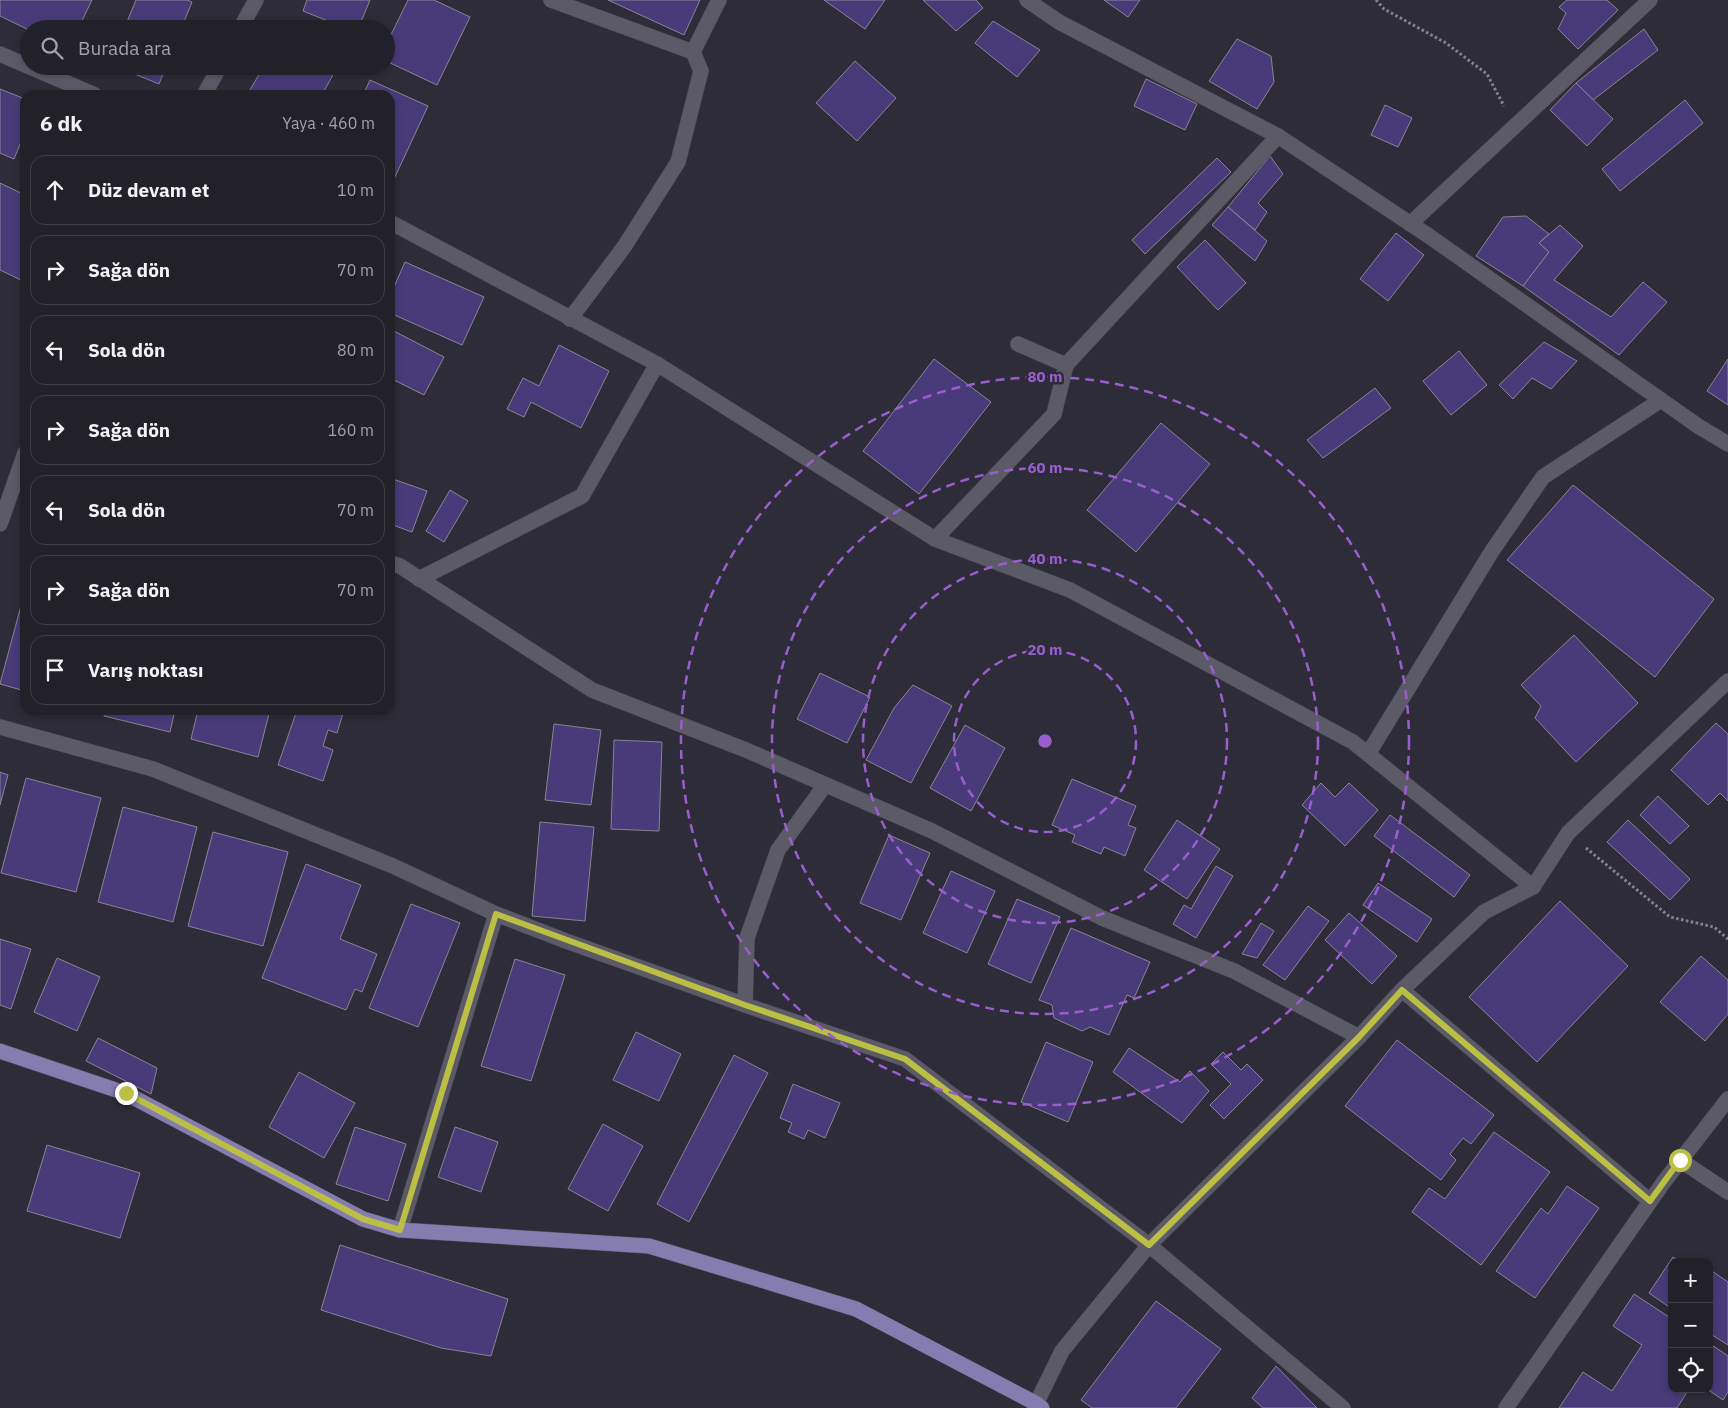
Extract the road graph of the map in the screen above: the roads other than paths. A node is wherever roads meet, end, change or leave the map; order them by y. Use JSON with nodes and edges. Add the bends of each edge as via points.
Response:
{"nodes":[{"id":1,"x":256,"y":0,"type":"edge"},
{"id":2,"x":551,"y":0,"type":"edge"},
{"id":3,"x":719,"y":0,"type":"edge"},
{"id":4,"x":1650,"y":0,"type":"edge"},
{"id":5,"x":1034,"y":2,"type":"edge"},
{"id":6,"x":245,"y":20,"type":"edge"},
{"id":7,"x":693,"y":52,"type":"junction"},
{"id":8,"x":0,"y":54,"type":"edge"},
{"id":9,"x":20,"y":63,"type":"edge"},
{"id":10,"x":49,"y":75,"type":"edge"},
{"id":11,"x":215,"y":75,"type":"edge"},
{"id":12,"x":83,"y":90,"type":"edge"},
{"id":13,"x":207,"y":90,"type":"edge"},
{"id":14,"x":1278,"y":136,"type":"junction"},
{"id":15,"x":1410,"y":224,"type":"junction"},
{"id":16,"x":395,"y":225,"type":"edge"},
{"id":17,"x":570,"y":319,"type":"junction"},
{"id":18,"x":1018,"y":344,"type":"dead end"},
{"id":19,"x":657,"y":364,"type":"junction"},
{"id":20,"x":1066,"y":366,"type":"junction"},
{"id":21,"x":1661,"y":400,"type":"junction"},
{"id":22,"x":1728,"y":444,"type":"edge"},
{"id":23,"x":20,"y":467,"type":"edge"},
{"id":24,"x":0,"y":524,"type":"edge"},
{"id":25,"x":935,"y":539,"type":"junction"},
{"id":26,"x":395,"y":564,"type":"edge"},
{"id":27,"x":418,"y":579,"type":"junction"},
{"id":28,"x":1728,"y":682,"type":"edge"},
{"id":29,"x":0,"y":727,"type":"edge"},
{"id":30,"x":1368,"y":754,"type":"junction"},
{"id":31,"x":825,"y":785,"type":"junction"},
{"id":32,"x":1534,"y":887,"type":"junction"},
{"id":33,"x":496,"y":914,"type":"junction"},
{"id":34,"x":1402,"y":990,"type":"junction"},
{"id":35,"x":745,"y":1005,"type":"junction"},
{"id":36,"x":1359,"y":1037,"type":"junction"},
{"id":37,"x":0,"y":1051,"type":"edge"},
{"id":38,"x":1728,"y":1099,"type":"edge"},
{"id":39,"x":1680,"y":1160,"type":"junction"},
{"id":40,"x":1728,"y":1192,"type":"edge"},
{"id":41,"x":1650,"y":1201,"type":"junction"},
{"id":42,"x":400,"y":1230,"type":"junction"},
{"id":43,"x":1149,"y":1245,"type":"junction"},
{"id":44,"x":1038,"y":1406,"type":"edge"},
{"id":45,"x":1343,"y":1408,"type":"edge"},
{"id":46,"x":1506,"y":1408,"type":"edge"}],
"edges":[{"from":1,"to":6,"type":"street"},
{"from":2,"to":7,"type":"street"},
{"from":3,"to":7,"type":"street"},
{"from":4,"to":15,"type":"street"},
{"from":5,"to":14,"type":"street","via":[[1060,22]]},
{"from":7,"to":17,"type":"street","via":[[702,71],[678,162],[624,247]]},
{"from":8,"to":9,"type":"street"},
{"from":10,"to":12,"type":"street"},
{"from":11,"to":13,"type":"street"},
{"from":14,"to":15,"type":"street"},
{"from":14,"to":20,"type":"street"},
{"from":15,"to":21,"type":"street"},
{"from":16,"to":17,"type":"street"},
{"from":17,"to":19,"type":"street"},
{"from":18,"to":20,"type":"street"},
{"from":19,"to":25,"type":"street"},
{"from":19,"to":27,"type":"street","via":[[582,496]]},
{"from":20,"to":25,"type":"street","via":[[1054,414]]},
{"from":21,"to":22,"type":"street"},
{"from":21,"to":30,"type":"street","via":[[1542,477],[1492,551]]},
{"from":23,"to":24,"type":"street"},
{"from":25,"to":30,"type":"street","via":[[1070,590],[1354,742]]},
{"from":26,"to":27,"type":"street"},
{"from":27,"to":31,"type":"street","via":[[592,690],[746,750]]},
{"from":28,"to":32,"type":"street","via":[[1568,833]]},
{"from":29,"to":33,"type":"street","via":[[153,770],[394,866]]},
{"from":30,"to":32,"type":"street"},
{"from":31,"to":35,"type":"street","via":[[778,850],[747,938]]},
{"from":31,"to":36,"type":"street","via":[[932,831],[1102,918],[1234,971]]},
{"from":32,"to":34,"type":"street","via":[[1484,912]]},
{"from":33,"to":35,"type":"street"},
{"from":33,"to":42,"type":"street"},
{"from":34,"to":36,"type":"street"},
{"from":34,"to":41,"type":"street"},
{"from":35,"to":43,"type":"street","via":[[905,1059]]},
{"from":36,"to":43,"type":"street"},
{"from":37,"to":42,"type":"main road","via":[[126,1093],[363,1219]]},
{"from":38,"to":39,"type":"street"},
{"from":39,"to":40,"type":"street"},
{"from":39,"to":41,"type":"street"},
{"from":41,"to":46,"type":"street"},
{"from":42,"to":44,"type":"main road","via":[[649,1246],[856,1308]]},
{"from":43,"to":44,"type":"street","via":[[1062,1351]]},
{"from":43,"to":45,"type":"street"}]}
